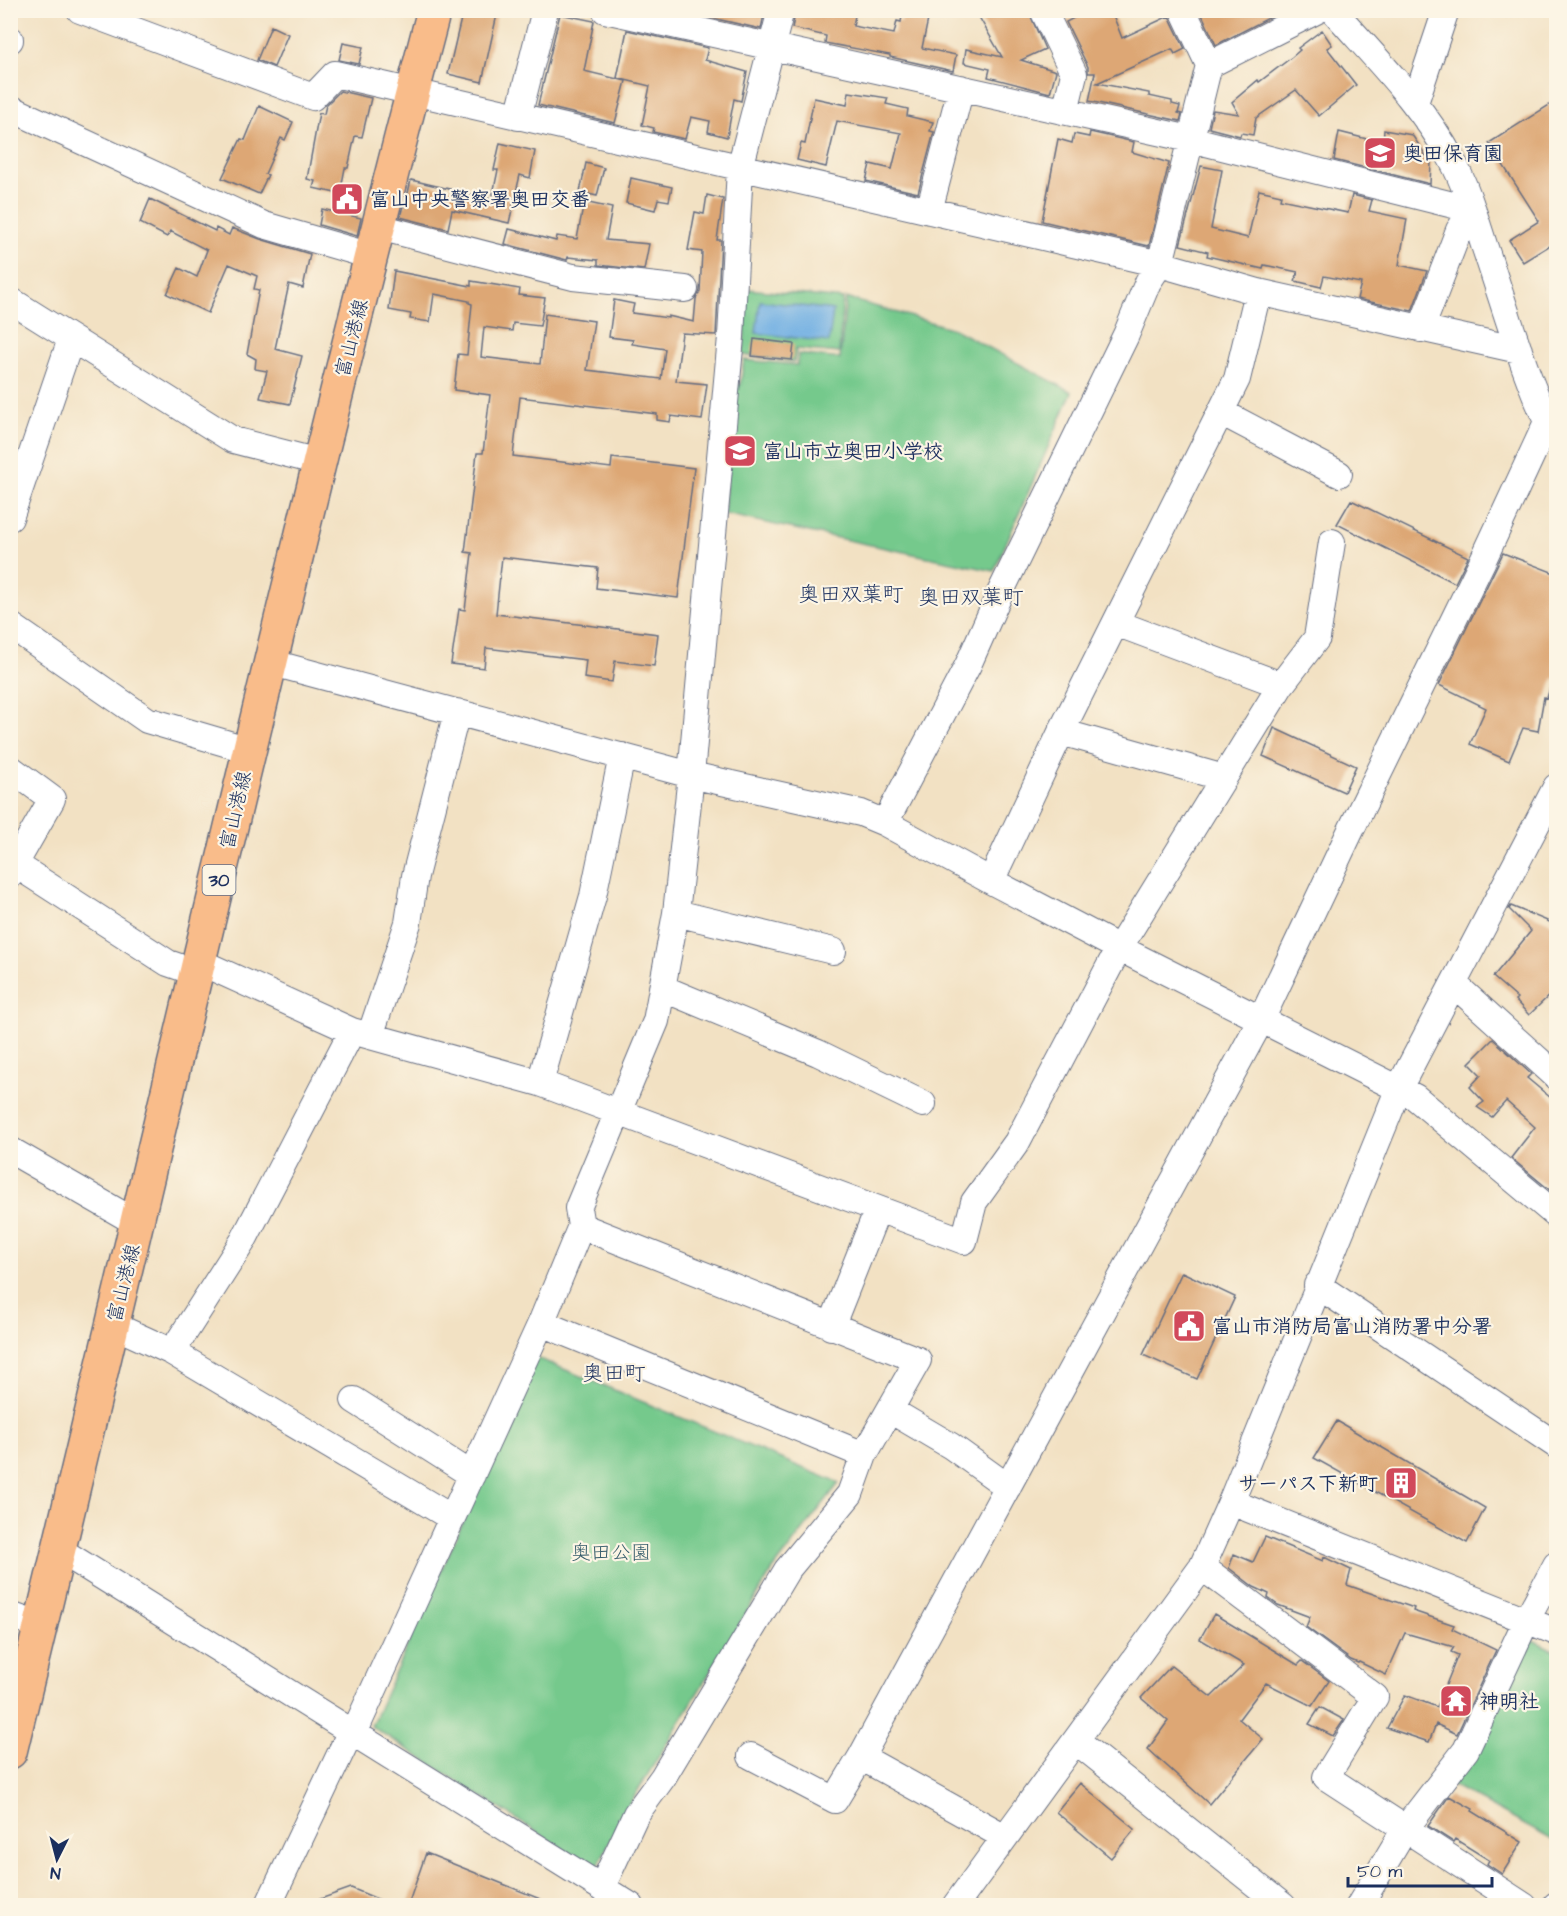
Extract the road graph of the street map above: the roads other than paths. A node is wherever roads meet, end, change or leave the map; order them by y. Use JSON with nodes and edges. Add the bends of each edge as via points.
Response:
{"nodes":[{"id":1,"x":80,"y":10,"type":"edge"},
{"id":2,"x":434,"y":10,"type":"edge"},
{"id":3,"x":545,"y":10,"type":"edge"},
{"id":4,"x":605,"y":10,"type":"edge"},
{"id":5,"x":781,"y":10,"type":"edge"},
{"id":6,"x":1043,"y":10,"type":"edge"},
{"id":7,"x":1183,"y":10,"type":"edge"},
{"id":8,"x":1318,"y":10,"type":"edge"},
{"id":9,"x":1333,"y":10,"type":"edge"},
{"id":10,"x":1446,"y":10,"type":"edge"},
{"id":11,"x":772,"y":46,"type":"junction"},
{"id":12,"x":1209,"y":65,"type":"junction"},
{"id":13,"x":961,"y":88,"type":"junction"},
{"id":14,"x":412,"y":93,"type":"junction"},
{"id":15,"x":1415,"y":104,"type":"junction"},
{"id":16,"x":10,"y":108,"type":"edge"},
{"id":17,"x":1065,"y":111,"type":"junction"},
{"id":18,"x":518,"y":117,"type":"junction"},
{"id":19,"x":1190,"y":139,"type":"junction"},
{"id":20,"x":740,"y":168,"type":"junction"},
{"id":21,"x":1473,"y":210,"type":"junction"},
{"id":22,"x":929,"y":212,"type":"junction"},
{"id":23,"x":375,"y":242,"type":"junction"},
{"id":24,"x":1160,"y":264,"type":"junction"},
{"id":25,"x":684,"y":289,"type":"dead end"},
{"id":26,"x":1258,"y":292,"type":"junction"},
{"id":27,"x":10,"y":300,"type":"edge"},
{"id":28,"x":1421,"y":328,"type":"junction"},
{"id":29,"x":71,"y":339,"type":"junction"},
{"id":30,"x":1520,"y":350,"type":"junction"},
{"id":31,"x":1221,"y":412,"type":"junction"},
{"id":32,"x":1550,"y":417,"type":"edge"},
{"id":33,"x":319,"y":462,"type":"junction"},
{"id":34,"x":1339,"y":474,"type":"dead end"},
{"id":35,"x":12,"y":505,"type":"edge"},
{"id":36,"x":1332,"y":542,"type":"dead end"},
{"id":37,"x":1116,"y":623,"type":"junction"},
{"id":38,"x":10,"y":625,"type":"edge"},
{"id":39,"x":269,"y":662,"type":"junction"},
{"id":40,"x":1281,"y":685,"type":"junction"},
{"id":41,"x":457,"y":712,"type":"junction"},
{"id":42,"x":1061,"y":732,"type":"junction"},
{"id":43,"x":249,"y":750,"type":"junction"},
{"id":44,"x":622,"y":756,"type":"junction"},
{"id":45,"x":10,"y":768,"type":"edge"},
{"id":46,"x":691,"y":775,"type":"junction"},
{"id":47,"x":1224,"y":778,"type":"junction"},
{"id":48,"x":1557,"y":787,"type":"edge"},
{"id":49,"x":885,"y":823,"type":"junction"},
{"id":50,"x":12,"y":866,"type":"edge"},
{"id":51,"x":991,"y":881,"type":"junction"},
{"id":52,"x":676,"y":913,"type":"junction"},
{"id":53,"x":1119,"y":948,"type":"junction"},
{"id":54,"x":833,"y":951,"type":"dead end"},
{"id":55,"x":198,"y":968,"type":"junction"},
{"id":56,"x":1454,"y":984,"type":"junction"},
{"id":57,"x":662,"y":988,"type":"junction"},
{"id":58,"x":1261,"y":1020,"type":"junction"},
{"id":59,"x":361,"y":1034,"type":"junction"},
{"id":60,"x":1557,"y":1076,"type":"edge"},
{"id":61,"x":540,"y":1083,"type":"junction"},
{"id":62,"x":1399,"y":1088,"type":"junction"},
{"id":63,"x":923,"y":1104,"type":"dead end"},
{"id":64,"x":619,"y":1112,"type":"junction"},
{"id":65,"x":10,"y":1150,"type":"edge"},
{"id":66,"x":878,"y":1209,"type":"junction"},
{"id":67,"x":1557,"y":1215,"type":"edge"},
{"id":68,"x":138,"y":1223,"type":"junction"},
{"id":69,"x":581,"y":1226,"type":"junction"},
{"id":70,"x":1317,"y":1285,"type":"junction"},
{"id":71,"x":541,"y":1323,"type":"junction"},
{"id":72,"x":113,"y":1325,"type":"junction"},
{"id":73,"x":831,"y":1327,"type":"junction"},
{"id":74,"x":172,"y":1352,"type":"junction"},
{"id":75,"x":354,"y":1400,"type":"dead end"},
{"id":76,"x":890,"y":1410,"type":"junction"},
{"id":77,"x":1557,"y":1445,"type":"edge"},
{"id":78,"x":864,"y":1455,"type":"junction"},
{"id":79,"x":472,"y":1475,"type":"junction"},
{"id":80,"x":1008,"y":1487,"type":"junction"},
{"id":81,"x":1231,"y":1502,"type":"junction"},
{"id":82,"x":452,"y":1518,"type":"junction"},
{"id":83,"x":58,"y":1549,"type":"junction"},
{"id":84,"x":1557,"y":1564,"type":"edge"},
{"id":85,"x":1202,"y":1567,"type":"junction"},
{"id":86,"x":10,"y":1616,"type":"edge"},
{"id":87,"x":1527,"y":1619,"type":"junction"},
{"id":88,"x":41,"y":1626,"type":"junction"},
{"id":89,"x":1557,"y":1632,"type":"edge"},
{"id":90,"x":352,"y":1732,"type":"junction"},
{"id":91,"x":1076,"y":1741,"type":"junction"},
{"id":92,"x":10,"y":1752,"type":"edge"},
{"id":93,"x":751,"y":1756,"type":"dead end"},
{"id":94,"x":861,"y":1757,"type":"junction"},
{"id":95,"x":1405,"y":1829,"type":"junction"},
{"id":96,"x":1005,"y":1837,"type":"junction"},
{"id":97,"x":603,"y":1887,"type":"junction"},
{"id":98,"x":268,"y":1905,"type":"edge"},
{"id":99,"x":631,"y":1905,"type":"edge"},
{"id":100,"x":955,"y":1905,"type":"edge"},
{"id":101,"x":1283,"y":1905,"type":"edge"},
{"id":102,"x":1359,"y":1905,"type":"edge"},
{"id":103,"x":1524,"y":1905,"type":"edge"}],
"edges":[{"from":1,"to":14,"type":"street","via":[[313,97],[335,74]]},
{"from":2,"to":14,"type":"main road","name":"富山港線","number":"30"},
{"from":3,"to":18,"type":"street"},
{"from":4,"to":11,"type":"street"},
{"from":5,"to":11,"type":"street"},
{"from":6,"to":17,"type":"street","via":[[1074,74]]},
{"from":7,"to":12,"type":"street"},
{"from":8,"to":12,"type":"street"},
{"from":9,"to":15,"type":"street"},
{"from":10,"to":15,"type":"street"},
{"from":11,"to":13,"type":"street"},
{"from":11,"to":20,"type":"street"},
{"from":12,"to":19,"type":"street"},
{"from":13,"to":17,"type":"street"},
{"from":13,"to":22,"type":"street"},
{"from":14,"to":18,"type":"street"},
{"from":14,"to":23,"type":"main road","name":"富山港線","number":"30"},
{"from":15,"to":21,"type":"street","via":[[1452,160]]},
{"from":16,"to":23,"type":"street","via":[[264,225]]},
{"from":17,"to":19,"type":"street"},
{"from":18,"to":20,"type":"street"},
{"from":19,"to":21,"type":"street"},
{"from":19,"to":24,"type":"street"},
{"from":20,"to":22,"type":"street"},
{"from":20,"to":46,"type":"street","via":[[731,337]]},
{"from":21,"to":28,"type":"street","via":[[1459,230]]},
{"from":21,"to":30,"type":"street"},
{"from":22,"to":24,"type":"street"},
{"from":23,"to":25,"type":"street","via":[[573,277]]},
{"from":23,"to":33,"type":"main road","name":"富山港線","number":"30"},
{"from":24,"to":26,"type":"street"},
{"from":24,"to":49,"type":"street","via":[[1148,282],[968,665]]},
{"from":26,"to":28,"type":"street"},
{"from":26,"to":31,"type":"street","via":[[1237,379]]},
{"from":27,"to":29,"type":"street"},
{"from":28,"to":30,"type":"street"},
{"from":29,"to":33,"type":"street","via":[[233,440]]},
{"from":29,"to":35,"type":"street"},
{"from":30,"to":32,"type":"street"},
{"from":31,"to":34,"type":"street"},
{"from":31,"to":37,"type":"street"},
{"from":32,"to":58,"type":"street"},
{"from":33,"to":39,"type":"main road","name":"富山港線","number":"30"},
{"from":36,"to":40,"type":"street","via":[[1317,638]]},
{"from":37,"to":40,"type":"street"},
{"from":37,"to":42,"type":"street"},
{"from":38,"to":43,"type":"street","via":[[147,720]]},
{"from":39,"to":41,"type":"street"},
{"from":39,"to":43,"type":"main road","name":"富山港線","number":"30"},
{"from":40,"to":47,"type":"street"},
{"from":41,"to":44,"type":"street"},
{"from":41,"to":59,"type":"street","via":[[415,876],[408,923]]},
{"from":42,"to":47,"type":"street"},
{"from":42,"to":51,"type":"street"},
{"from":43,"to":55,"type":"main road","name":"富山港線","number":"30"},
{"from":44,"to":46,"type":"street"},
{"from":44,"to":61,"type":"street","via":[[592,896]]},
{"from":45,"to":50,"type":"street","via":[[52,799]]},
{"from":46,"to":49,"type":"street","via":[[861,813]]},
{"from":46,"to":52,"type":"street"},
{"from":47,"to":53,"type":"street"},
{"from":48,"to":56,"type":"street"},
{"from":49,"to":51,"type":"street"},
{"from":50,"to":55,"type":"street","via":[[168,963]]},
{"from":51,"to":53,"type":"street"},
{"from":52,"to":54,"type":"street"},
{"from":52,"to":57,"type":"street"},
{"from":53,"to":58,"type":"street"},
{"from":53,"to":66,"type":"street","via":[[1017,1142],[974,1202],[964,1240]]},
{"from":55,"to":59,"type":"street"},
{"from":55,"to":68,"type":"main road","name":"富山港線","number":"30"},
{"from":56,"to":60,"type":"street"},
{"from":56,"to":62,"type":"street"},
{"from":57,"to":63,"type":"street","via":[[818,1053]]},
{"from":57,"to":64,"type":"street","via":[[656,1021]]},
{"from":58,"to":62,"type":"street"},
{"from":58,"to":80,"type":"street"},
{"from":59,"to":61,"type":"street"},
{"from":59,"to":74,"type":"street","via":[[243,1241]]},
{"from":61,"to":64,"type":"street"},
{"from":62,"to":67,"type":"street","via":[[1415,1097]]},
{"from":62,"to":70,"type":"street"},
{"from":64,"to":66,"type":"street"},
{"from":64,"to":69,"type":"street","via":[[578,1208]]},
{"from":65,"to":68,"type":"street"},
{"from":66,"to":73,"type":"street"},
{"from":68,"to":72,"type":"main road","name":"富山港線","number":"30"},
{"from":69,"to":71,"type":"street"},
{"from":69,"to":73,"type":"street"},
{"from":70,"to":77,"type":"street"},
{"from":70,"to":81,"type":"street"},
{"from":71,"to":78,"type":"street"},
{"from":71,"to":79,"type":"street"},
{"from":72,"to":74,"type":"street"},
{"from":72,"to":83,"type":"main road","name":"富山港線","number":"30"},
{"from":73,"to":76,"type":"street","via":[[918,1360]]},
{"from":74,"to":82,"type":"street"},
{"from":75,"to":79,"type":"street"},
{"from":76,"to":78,"type":"street"},
{"from":76,"to":80,"type":"street","via":[[951,1446]]},
{"from":78,"to":97,"type":"street","via":[[850,1494],[787,1570],[663,1777],[636,1814]]},
{"from":79,"to":82,"type":"street"},
{"from":80,"to":94,"type":"street"},
{"from":81,"to":85,"type":"street"},
{"from":81,"to":87,"type":"street"},
{"from":82,"to":90,"type":"street"},
{"from":83,"to":88,"type":"main road","name":"富山港線","number":"30"},
{"from":83,"to":90,"type":"street"},
{"from":84,"to":87,"type":"street"},
{"from":85,"to":91,"type":"street"},
{"from":85,"to":95,"type":"street","via":[[1375,1697],[1326,1777]]},
{"from":86,"to":88,"type":"street"},
{"from":87,"to":89,"type":"street"},
{"from":87,"to":95,"type":"street","via":[[1466,1750]]},
{"from":88,"to":92,"type":"main road","name":"富山港線","number":"30"},
{"from":90,"to":97,"type":"street"},
{"from":90,"to":98,"type":"street"},
{"from":91,"to":96,"type":"street"},
{"from":91,"to":101,"type":"street"},
{"from":93,"to":94,"type":"street","via":[[835,1800]]},
{"from":94,"to":96,"type":"street"},
{"from":95,"to":102,"type":"street"},
{"from":95,"to":103,"type":"street"},
{"from":96,"to":100,"type":"street"},
{"from":97,"to":99,"type":"street"}]}
